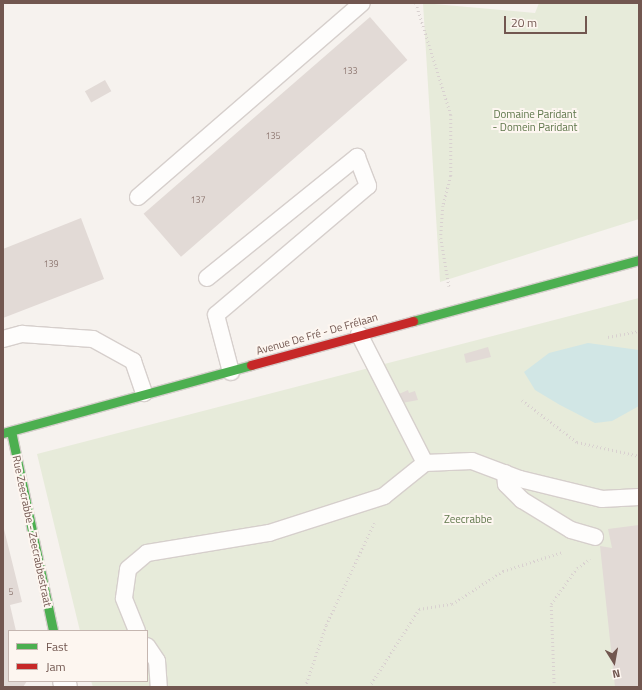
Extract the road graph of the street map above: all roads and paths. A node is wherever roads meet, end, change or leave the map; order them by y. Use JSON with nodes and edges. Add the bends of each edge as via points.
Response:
{"nodes":[{"id":1,"x":362,"y":3,"type":"edge"},
{"id":2,"x":416,"y":3,"type":"edge"},
{"id":3,"x":138,"y":197,"type":"dead end"},
{"id":4,"x":639,"y":260,"type":"edge"},
{"id":5,"x":207,"y":278,"type":"dead end"},
{"id":6,"x":453,"y":308,"type":"junction"},
{"id":7,"x":639,"y":331,"type":"edge"},
{"id":8,"x":359,"y":334,"type":"junction"},
{"id":9,"x":608,"y":337,"type":"dead end"},
{"id":10,"x":3,"y":339,"type":"edge"},
{"id":11,"x":231,"y":372,"type":"junction"},
{"id":12,"x":144,"y":393,"type":"junction"},
{"id":13,"x":522,"y":400,"type":"dead end"},
{"id":14,"x":7,"y":432,"type":"edge"},
{"id":15,"x":639,"y":456,"type":"edge"},
{"id":16,"x":425,"y":463,"type":"junction"},
{"id":17,"x":505,"y":473,"type":"junction"},
{"id":18,"x":639,"y":497,"type":"edge"},
{"id":19,"x":594,"y":537,"type":"dead end"},
{"id":20,"x":570,"y":550,"type":"dead end"},
{"id":21,"x":592,"y":556,"type":"dead end"},
{"id":22,"x":53,"y":630,"type":"edge"},
{"id":23,"x":137,"y":630,"type":"edge"},
{"id":24,"x":148,"y":648,"type":"edge"},
{"id":25,"x":160,"y":687,"type":"edge"},
{"id":26,"x":369,"y":687,"type":"edge"},
{"id":27,"x":554,"y":687,"type":"edge"}],
"edges":[{"from":1,"to":3,"type":"lane"},
{"from":2,"to":6,"type":"path","via":[[450,115],[451,176],[443,206],[441,238]]},
{"from":4,"to":6,"type":"main road","name":"Avenue De Fré - De Frélaan"},
{"from":5,"to":11,"type":"lane","via":[[357,157],[368,186],[216,315]]},
{"from":6,"to":8,"type":"main road","name":"Avenue De Fré - De Frélaan"},
{"from":7,"to":9,"type":"path"},
{"from":8,"to":11,"type":"main road","name":"Avenue De Fré - De Frélaan"},
{"from":8,"to":16,"type":"lane"},
{"from":10,"to":12,"type":"lane","via":[[22,334],[93,339],[133,361]]},
{"from":11,"to":12,"type":"main road","name":"Avenue De Fré - De Frélaan"},
{"from":12,"to":14,"type":"main road","name":"Avenue De Fré - De Frélaan"},
{"from":13,"to":15,"type":"path","via":[[578,442]]},
{"from":14,"to":22,"type":"main road","name":"Rue Zeecrabbe - Zeecrabbestraat"},
{"from":16,"to":17,"type":"lane","via":[[472,461]]},
{"from":16,"to":23,"type":"lane","via":[[384,496],[370,501],[269,533],[147,553],[128,569],[124,598]]},
{"from":17,"to":18,"type":"lane","via":[[602,499]]},
{"from":17,"to":19,"type":"lane","via":[[506,484],[522,500],[572,530]]},
{"from":20,"to":26,"type":"path","via":[[503,571],[452,604],[419,609]]},
{"from":21,"to":27,"type":"path","via":[[577,568],[551,604]]},
{"from":24,"to":25,"type":"lane","via":[[157,661]]}]}
